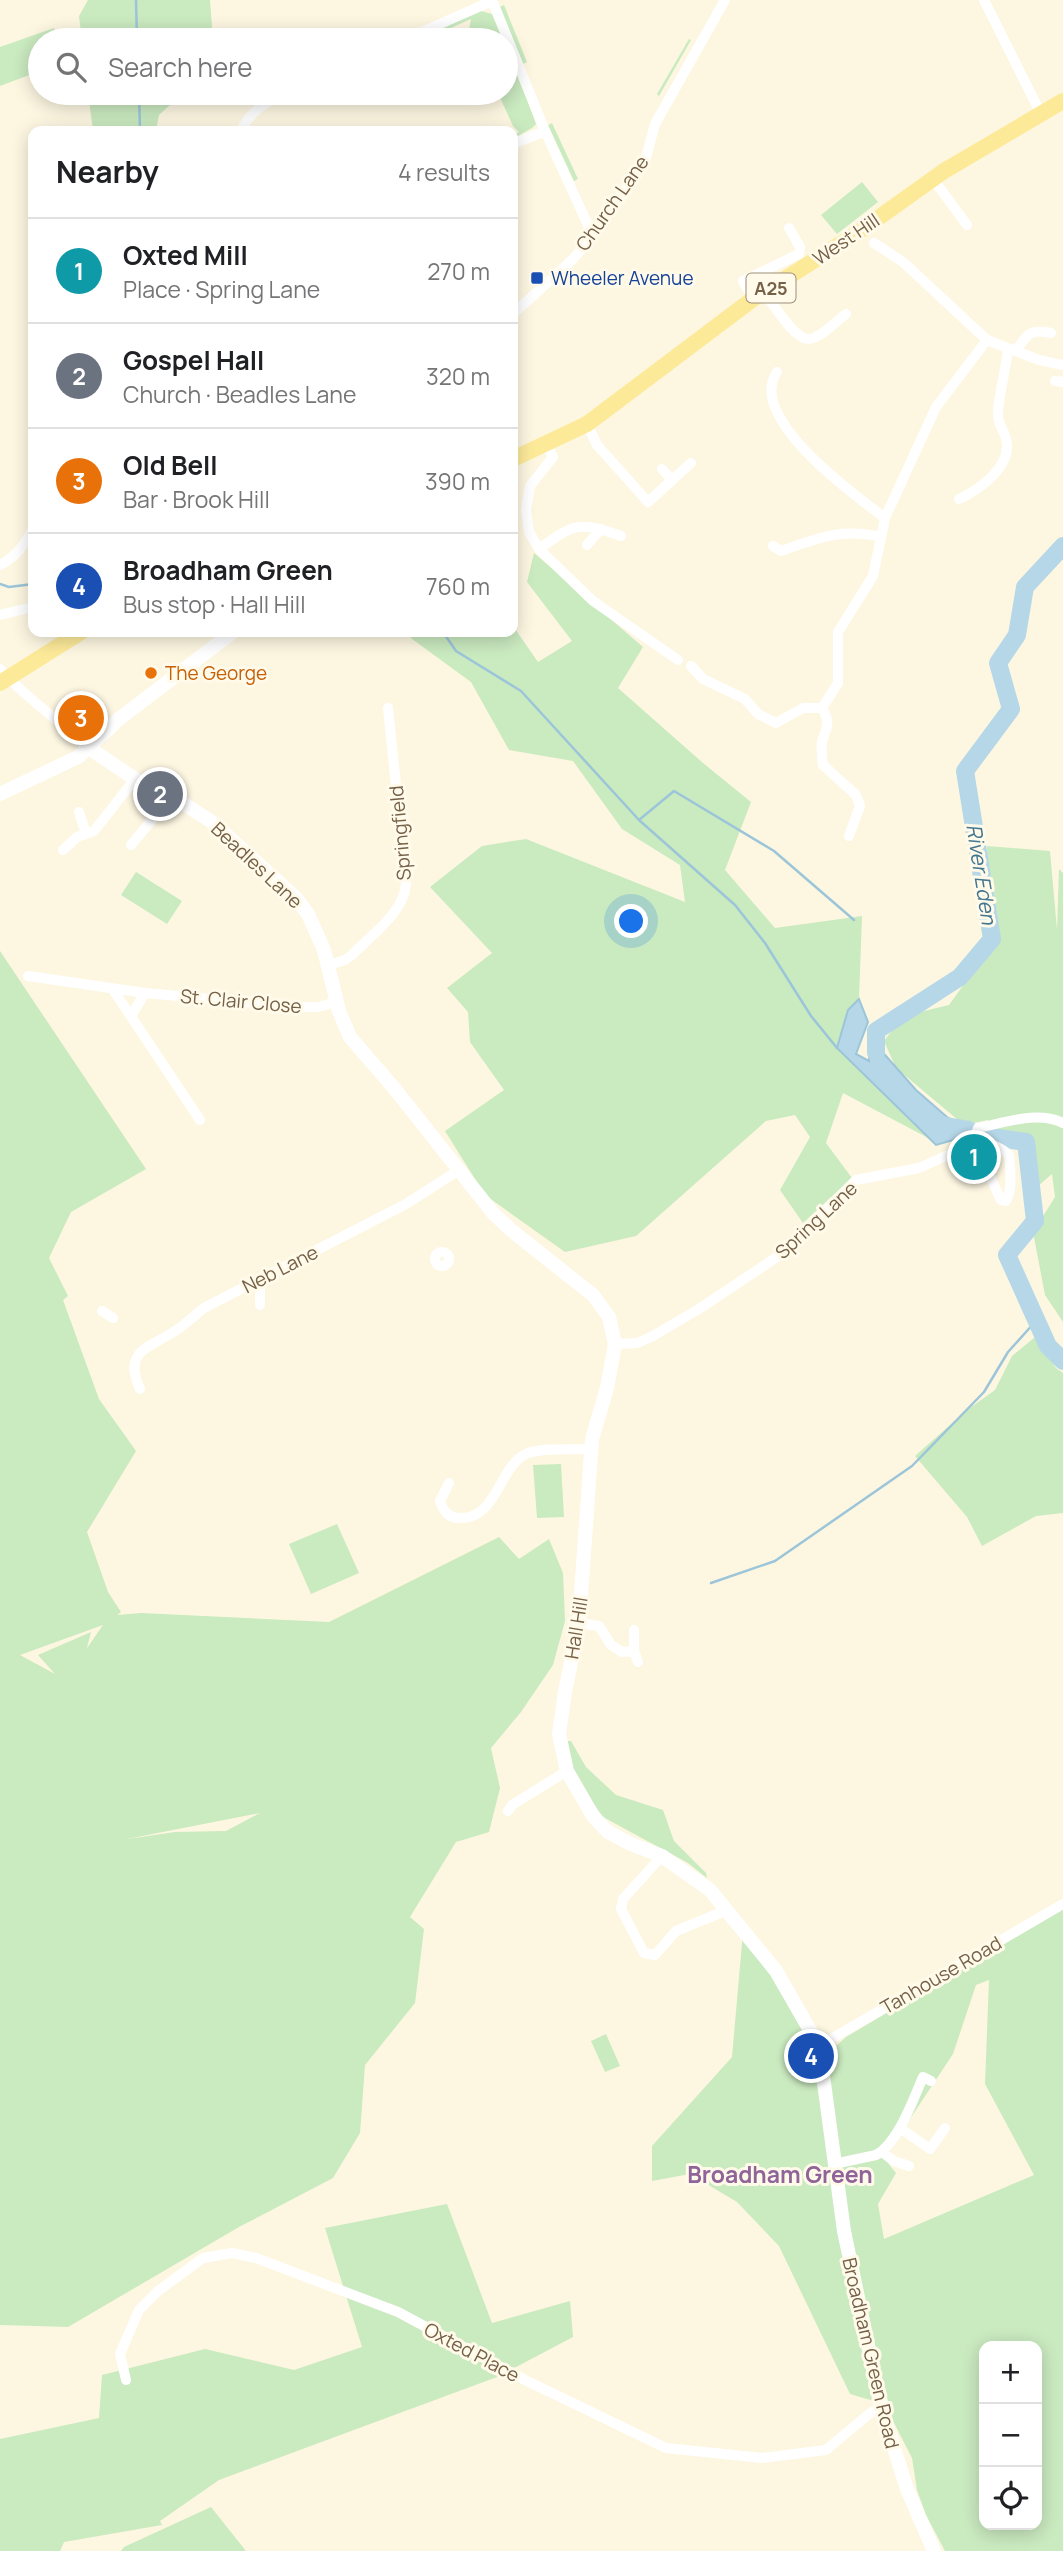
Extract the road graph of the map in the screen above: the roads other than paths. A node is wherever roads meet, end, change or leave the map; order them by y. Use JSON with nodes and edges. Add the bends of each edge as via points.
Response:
{"nodes":[{"id":1,"x":725,"y":0,"type":"edge"},
{"id":2,"x":984,"y":0,"type":"edge"},
{"id":3,"x":492,"y":1,"type":"edge"},
{"id":4,"x":431,"y":28,"type":"edge"},
{"id":5,"x":503,"y":28,"type":"edge"},
{"id":6,"x":518,"y":65,"type":"edge"},
{"id":7,"x":1063,"y":101,"type":"edge"},
{"id":8,"x":262,"y":105,"type":"edge"},
{"id":9,"x":1041,"y":114,"type":"junction"},
{"id":10,"x":243,"y":126,"type":"edge"},
{"id":11,"x":545,"y":131,"type":"junction"},
{"id":12,"x":518,"y":142,"type":"edge"},
{"id":13,"x":933,"y":179,"type":"junction"},
{"id":14,"x":967,"y":225,"type":"dead end"},
{"id":15,"x":789,"y":228,"type":"dead end"},
{"id":16,"x":593,"y":236,"type":"junction"},
{"id":17,"x":874,"y":243,"type":"dead end"},
{"id":18,"x":759,"y":295,"type":"junction"},
{"id":19,"x":518,"y":309,"type":"edge"},
{"id":20,"x":846,"y":314,"type":"dead end"},
{"id":21,"x":1051,"y":333,"type":"dead end"},
{"id":22,"x":987,"y":340,"type":"junction"},
{"id":23,"x":1012,"y":350,"type":"junction"},
{"id":24,"x":1063,"y":365,"type":"edge"},
{"id":25,"x":777,"y":372,"type":"dead end"},
{"id":26,"x":587,"y":424,"type":"junction"},
{"id":27,"x":547,"y":444,"type":"junction"},
{"id":28,"x":518,"y":457,"type":"edge"},
{"id":29,"x":691,"y":463,"type":"dead end"},
{"id":30,"x":662,"y":469,"type":"dead end"},
{"id":31,"x":672,"y":480,"type":"junction"},
{"id":32,"x":959,"y":499,"type":"dead end"},
{"id":33,"x":885,"y":517,"type":"junction"},
{"id":34,"x":601,"y":529,"type":"junction"},
{"id":35,"x":621,"y":536,"type":"dead end"},
{"id":36,"x":881,"y":537,"type":"junction"},
{"id":37,"x":28,"y":538,"type":"edge"},
{"id":38,"x":587,"y":545,"type":"dead end"},
{"id":39,"x":539,"y":549,"type":"junction"},
{"id":40,"x":779,"y":553,"type":"dead end"},
{"id":41,"x":0,"y":565,"type":"edge"},
{"id":42,"x":28,"y":608,"type":"edge"},
{"id":43,"x":0,"y":615,"type":"edge"},
{"id":44,"x":73,"y":637,"type":"edge"},
{"id":45,"x":226,"y":637,"type":"edge"},
{"id":46,"x":678,"y":660,"type":"dead end"},
{"id":47,"x":691,"y":666,"type":"dead end"},
{"id":48,"x":1,"y":678,"type":"edge"},
{"id":49,"x":388,"y":708,"type":"dead end"},
{"id":50,"x":822,"y":708,"type":"junction"},
{"id":51,"x":89,"y":748,"type":"junction"},
{"id":52,"x":135,"y":779,"type":"junction"},
{"id":53,"x":0,"y":794,"type":"edge"},
{"id":54,"x":172,"y":796,"type":"junction"},
{"id":55,"x":79,"y":812,"type":"dead end"},
{"id":56,"x":86,"y":834,"type":"junction"},
{"id":57,"x":849,"y":836,"type":"dead end"},
{"id":58,"x":131,"y":845,"type":"dead end"},
{"id":59,"x":63,"y":850,"type":"dead end"},
{"id":60,"x":329,"y":965,"type":"junction"},
{"id":61,"x":28,"y":976,"type":"dead end"},
{"id":62,"x":112,"y":988,"type":"junction"},
{"id":63,"x":145,"y":993,"type":"junction"},
{"id":64,"x":336,"y":1002,"type":"junction"},
{"id":65,"x":131,"y":1017,"type":"junction"},
{"id":66,"x":200,"y":1120,"type":"dead end"},
{"id":67,"x":1063,"y":1123,"type":"edge"},
{"id":68,"x":973,"y":1141,"type":"junction"},
{"id":69,"x":459,"y":1170,"type":"junction"},
{"id":70,"x":989,"y":1174,"type":"dead end"},
{"id":71,"x":260,"y":1278,"type":"junction"},
{"id":72,"x":260,"y":1305,"type":"dead end"},
{"id":73,"x":102,"y":1311,"type":"dead end"},
{"id":74,"x":113,"y":1318,"type":"dead end"},
{"id":75,"x":615,"y":1344,"type":"junction"},
{"id":76,"x":140,"y":1389,"type":"dead end"},
{"id":77,"x":590,"y":1449,"type":"junction"},
{"id":78,"x":449,"y":1483,"type":"dead end"},
{"id":79,"x":579,"y":1623,"type":"junction"},
{"id":80,"x":634,"y":1630,"type":"dead end"},
{"id":81,"x":634,"y":1651,"type":"junction"},
{"id":82,"x":638,"y":1662,"type":"dead end"},
{"id":83,"x":567,"y":1771,"type":"junction"},
{"id":84,"x":508,"y":1811,"type":"dead end"},
{"id":85,"x":662,"y":1856,"type":"junction"},
{"id":86,"x":1063,"y":1904,"type":"edge"},
{"id":87,"x":725,"y":1910,"type":"junction"},
{"id":88,"x":819,"y":2046,"type":"junction"},
{"id":89,"x":931,"y":2081,"type":"dead end"},
{"id":90,"x":900,"y":2128,"type":"junction"},
{"id":91,"x":945,"y":2128,"type":"dead end"},
{"id":92,"x":882,"y":2152,"type":"junction"},
{"id":93,"x":834,"y":2164,"type":"junction"},
{"id":94,"x":909,"y":2166,"type":"dead end"},
{"id":95,"x":126,"y":2380,"type":"dead end"},
{"id":96,"x":880,"y":2407,"type":"junction"},
{"id":97,"x":933,"y":2551,"type":"edge"}],
"edges":[{"from":1,"to":16,"type":"street","name":"Church Lane","via":[[655,124],[645,161]]},
{"from":2,"to":9,"type":"street"},
{"from":3,"to":4,"type":"street"},
{"from":3,"to":5,"type":"street"},
{"from":6,"to":11,"type":"street"},
{"from":7,"to":9,"type":"main road","number":"A25"},
{"from":8,"to":10,"type":"street"},
{"from":9,"to":13,"type":"main road","name":"West Hill","number":"A25"},
{"from":11,"to":12,"type":"street"},
{"from":11,"to":16,"type":"street"},
{"from":13,"to":14,"type":"street"},
{"from":13,"to":18,"type":"main road","name":"West Hill","number":"A25"},
{"from":15,"to":18,"type":"street","via":[[799,254],[743,281]]},
{"from":16,"to":19,"type":"street","name":"Church Lane"},
{"from":17,"to":22,"type":"street","via":[[903,262]]},
{"from":18,"to":20,"type":"street","via":[[804,344]]},
{"from":18,"to":26,"type":"main road","name":"West Hill","number":"A25"},
{"from":21,"to":23,"type":"street","via":[[1029,333]]},
{"from":22,"to":23,"type":"street"},
{"from":22,"to":33,"type":"street","via":[[936,407]]},
{"from":23,"to":24,"type":"street"},
{"from":23,"to":32,"type":"street","via":[[997,415],[1007,448],[988,482]]},
{"from":25,"to":33,"type":"street","via":[[771,397],[793,438]]},
{"from":26,"to":27,"type":"main road","name":"West Hill","number":"A25"},
{"from":26,"to":31,"type":"street","via":[[597,445],[648,502]]},
{"from":27,"to":28,"type":"main road","name":"West Hill","number":"A25"},
{"from":27,"to":39,"type":"street","via":[[553,457],[530,486],[526,510],[529,532]]},
{"from":29,"to":31,"type":"street"},
{"from":30,"to":31,"type":"street"},
{"from":33,"to":36,"type":"street"},
{"from":34,"to":35,"type":"street"},
{"from":34,"to":38,"type":"street"},
{"from":34,"to":39,"type":"street","via":[[569,527]]},
{"from":36,"to":40,"type":"street","via":[[833,534]]},
{"from":36,"to":50,"type":"street","via":[[873,576],[838,632],[838,683]]},
{"from":37,"to":41,"type":"street"},
{"from":39,"to":46,"type":"street","via":[[593,601]]},
{"from":42,"to":43,"type":"street"},
{"from":44,"to":48,"type":"main road"},
{"from":45,"to":51,"type":"street","via":[[110,726]]},
{"from":47,"to":50,"type":"street","via":[[703,679],[745,699],[758,714],[776,723],[803,708]]},
{"from":48,"to":51,"type":"street"},
{"from":49,"to":60,"type":"street","name":"Springfield","via":[[405,895],[352,955]]},
{"from":50,"to":57,"type":"street","via":[[828,718],[821,744],[823,765],[856,795],[860,806]]},
{"from":51,"to":52,"type":"street","name":"Beadles Lane"},
{"from":51,"to":53,"type":"street"},
{"from":52,"to":54,"type":"street","name":"Beadles Lane"},
{"from":52,"to":56,"type":"street","via":[[94,831]]},
{"from":54,"to":58,"type":"street"},
{"from":54,"to":60,"type":"street","name":"Beadles Lane","via":[[212,821],[296,898],[315,928]]},
{"from":55,"to":56,"type":"street"},
{"from":56,"to":59,"type":"street"},
{"from":60,"to":64,"type":"street","name":"Beadles Lane"},
{"from":61,"to":62,"type":"street","name":"St. Clair Close"},
{"from":62,"to":63,"type":"street","name":"St. Clair Close"},
{"from":62,"to":65,"type":"street"},
{"from":63,"to":64,"type":"street","name":"St. Clair Close","via":[[301,1007]]},
{"from":63,"to":65,"type":"street"},
{"from":64,"to":69,"type":"street","name":"Beadles Lane","via":[[350,1037]]},
{"from":65,"to":66,"type":"street"},
{"from":67,"to":68,"type":"street","name":"Spring Lane","via":[[1025,1118],[978,1128]]},
{"from":68,"to":70,"type":"street","via":[[1001,1148],[1009,1155],[1006,1201]]},
{"from":68,"to":75,"type":"street","name":"Spring Lane","via":[[919,1168],[856,1180],[783,1253],[651,1337]]},
{"from":69,"to":71,"type":"street","name":"Neb Lane","via":[[406,1204]]},
{"from":69,"to":75,"type":"street","name":"Hall Hill","via":[[512,1231],[602,1304]]},
{"from":71,"to":72,"type":"street"},
{"from":71,"to":76,"type":"street","name":"Neb Lane","via":[[204,1308],[138,1354],[134,1375]]},
{"from":73,"to":74,"type":"street"},
{"from":75,"to":77,"type":"street","name":"Hall Hill"},
{"from":77,"to":78,"type":"street","via":[[527,1453],[516,1461],[487,1505],[463,1518],[452,1518],[440,1501]]},
{"from":77,"to":79,"type":"street","name":"Hall Hill"},
{"from":79,"to":81,"type":"street","via":[[599,1626],[611,1645],[622,1652]]},
{"from":79,"to":83,"type":"street","name":"Hall Hill","via":[[559,1734]]},
{"from":80,"to":81,"type":"street"},
{"from":81,"to":82,"type":"street"},
{"from":83,"to":84,"type":"street"},
{"from":83,"to":85,"type":"street","name":"Hall Hill","via":[[593,1816],[608,1832]]},
{"from":85,"to":87,"type":"street","name":"Hall Hill","via":[[710,1890]]},
{"from":85,"to":87,"type":"street","via":[[623,1899],[621,1909],[644,1953],[655,1955],[676,1931]]},
{"from":86,"to":88,"type":"street","name":"Tanhouse Road"},
{"from":87,"to":88,"type":"street","name":"Hall Hill","via":[[776,1972]]},
{"from":88,"to":93,"type":"street","name":"Broadham Green Road"},
{"from":89,"to":90,"type":"street","via":[[923,2077]]},
{"from":90,"to":91,"type":"street","via":[[930,2149]]},
{"from":90,"to":92,"type":"street"},
{"from":92,"to":93,"type":"street"},
{"from":92,"to":94,"type":"street"},
{"from":93,"to":96,"type":"street","name":"Broadham Green Road"},
{"from":95,"to":96,"type":"street","name":"Oxted Place","via":[[120,2354],[139,2310],[203,2258],[232,2253],[398,2312],[666,2448],[762,2458],[826,2450]]},
{"from":96,"to":97,"type":"street","name":"Broadham Green Road","via":[[906,2489]]}]}
